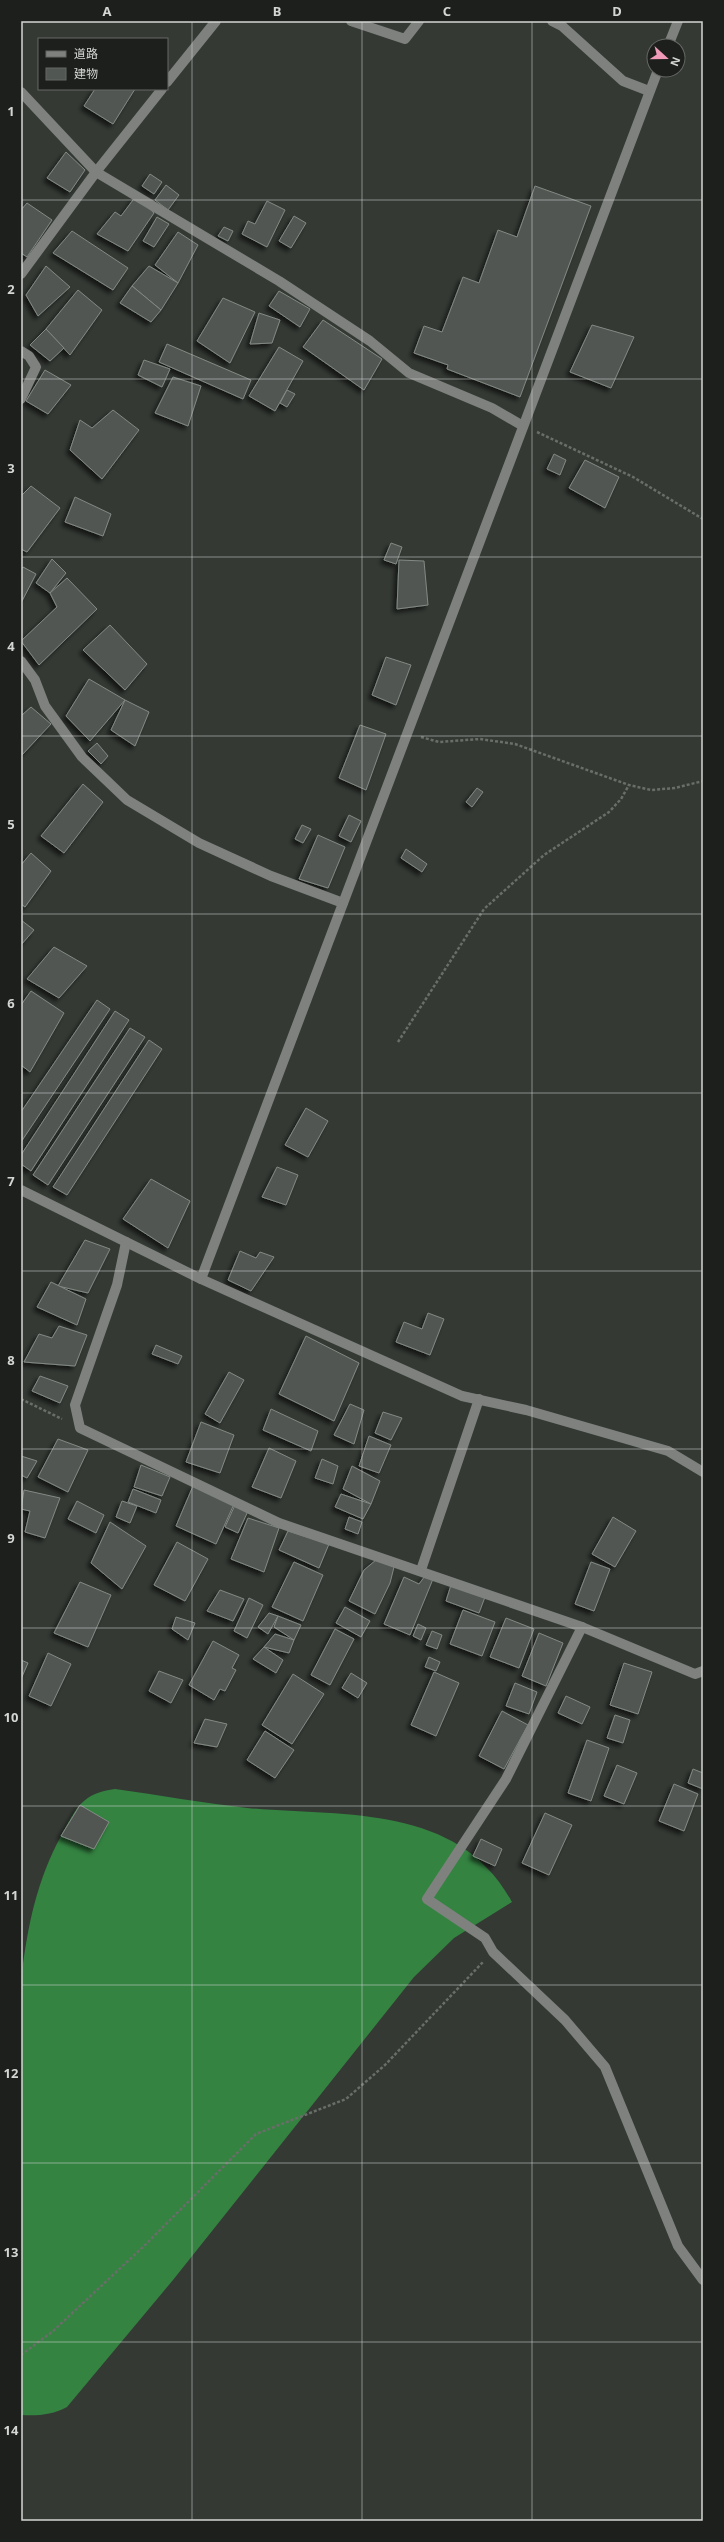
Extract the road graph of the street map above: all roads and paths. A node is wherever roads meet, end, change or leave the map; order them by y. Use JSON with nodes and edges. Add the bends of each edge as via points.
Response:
{"nodes":[{"id":1,"x":216,"y":21,"type":"edge"},
{"id":2,"x":351,"y":21,"type":"edge"},
{"id":3,"x":419,"y":21,"type":"edge"},
{"id":4,"x":552,"y":21,"type":"edge"},
{"id":5,"x":678,"y":21,"type":"edge"},
{"id":6,"x":671,"y":38,"type":"edge"},
{"id":7,"x":655,"y":78,"type":"edge"},
{"id":8,"x":168,"y":81,"type":"edge"},
{"id":9,"x":161,"y":90,"type":"edge"},
{"id":10,"x":650,"y":91,"type":"junction"},
{"id":11,"x":21,"y":92,"type":"edge"},
{"id":12,"x":96,"y":172,"type":"junction"},
{"id":13,"x":21,"y":274,"type":"edge"},
{"id":14,"x":21,"y":351,"type":"edge"},
{"id":15,"x":21,"y":400,"type":"edge"},
{"id":16,"x":523,"y":426,"type":"junction"},
{"id":17,"x":703,"y":519,"type":"edge"},
{"id":18,"x":21,"y":661,"type":"edge"},
{"id":19,"x":407,"y":732,"type":"junction"},
{"id":20,"x":703,"y":782,"type":"edge"},
{"id":21,"x":629,"y":785,"type":"junction"},
{"id":22,"x":343,"y":903,"type":"junction"},
{"id":23,"x":398,"y":1042,"type":"dead end"},
{"id":24,"x":21,"y":1190,"type":"edge"},
{"id":25,"x":126,"y":1242,"type":"junction"},
{"id":26,"x":201,"y":1279,"type":"junction"},
{"id":27,"x":21,"y":1399,"type":"edge"},
{"id":28,"x":479,"y":1399,"type":"junction"},
{"id":29,"x":80,"y":1428,"type":"junction"},
{"id":30,"x":703,"y":1472,"type":"edge"},
{"id":31,"x":421,"y":1570,"type":"junction"},
{"id":32,"x":582,"y":1627,"type":"junction"},
{"id":33,"x":703,"y":1671,"type":"edge"},
{"id":34,"x":493,"y":1952,"type":"junction"},
{"id":35,"x":703,"y":2280,"type":"edge"},
{"id":36,"x":21,"y":2355,"type":"edge"}],
"edges":[{"from":1,"to":8,"type":"street"},
{"from":2,"to":3,"type":"street","via":[[405,39]]},
{"from":4,"to":10,"type":"street","via":[[586,46],[623,81]]},
{"from":5,"to":6,"type":"street"},
{"from":7,"to":10,"type":"street"},
{"from":9,"to":12,"type":"street"},
{"from":10,"to":16,"type":"street"},
{"from":11,"to":12,"type":"street"},
{"from":12,"to":13,"type":"street"},
{"from":12,"to":16,"type":"street","via":[[279,281],[370,341],[409,373],[492,408]]},
{"from":14,"to":15,"type":"street","via":[[29,356],[36,367]]},
{"from":16,"to":17,"type":"path","via":[[626,474]]},
{"from":16,"to":19,"type":"street"},
{"from":18,"to":22,"type":"street","via":[[35,680],[45,706],[82,757],[127,800],[199,843],[271,876]]},
{"from":19,"to":21,"type":"path","via":[[439,742],[480,739],[515,744]]},
{"from":19,"to":22,"type":"street"},
{"from":20,"to":21,"type":"path","via":[[651,790]]},
{"from":21,"to":23,"type":"path","via":[[621,800],[609,812],[544,855],[484,909]]},
{"from":22,"to":26,"type":"street"},
{"from":24,"to":25,"type":"street"},
{"from":25,"to":26,"type":"street"},
{"from":25,"to":29,"type":"street","via":[[117,1285],[75,1405]]},
{"from":26,"to":28,"type":"street","via":[[462,1396]]},
{"from":27,"to":29,"type":"path"},
{"from":28,"to":30,"type":"street","via":[[668,1451]]},
{"from":28,"to":31,"type":"street"},
{"from":29,"to":31,"type":"street","via":[[279,1523]]},
{"from":31,"to":32,"type":"street"},
{"from":32,"to":33,"type":"street","via":[[694,1674]]},
{"from":32,"to":34,"type":"street","via":[[506,1779],[427,1899],[485,1938]]},
{"from":34,"to":35,"type":"street","via":[[565,2020],[605,2067],[678,2246]]},
{"from":34,"to":36,"type":"path","via":[[385,2065],[346,2099],[256,2134],[143,2247],[52,2332]]}]}
